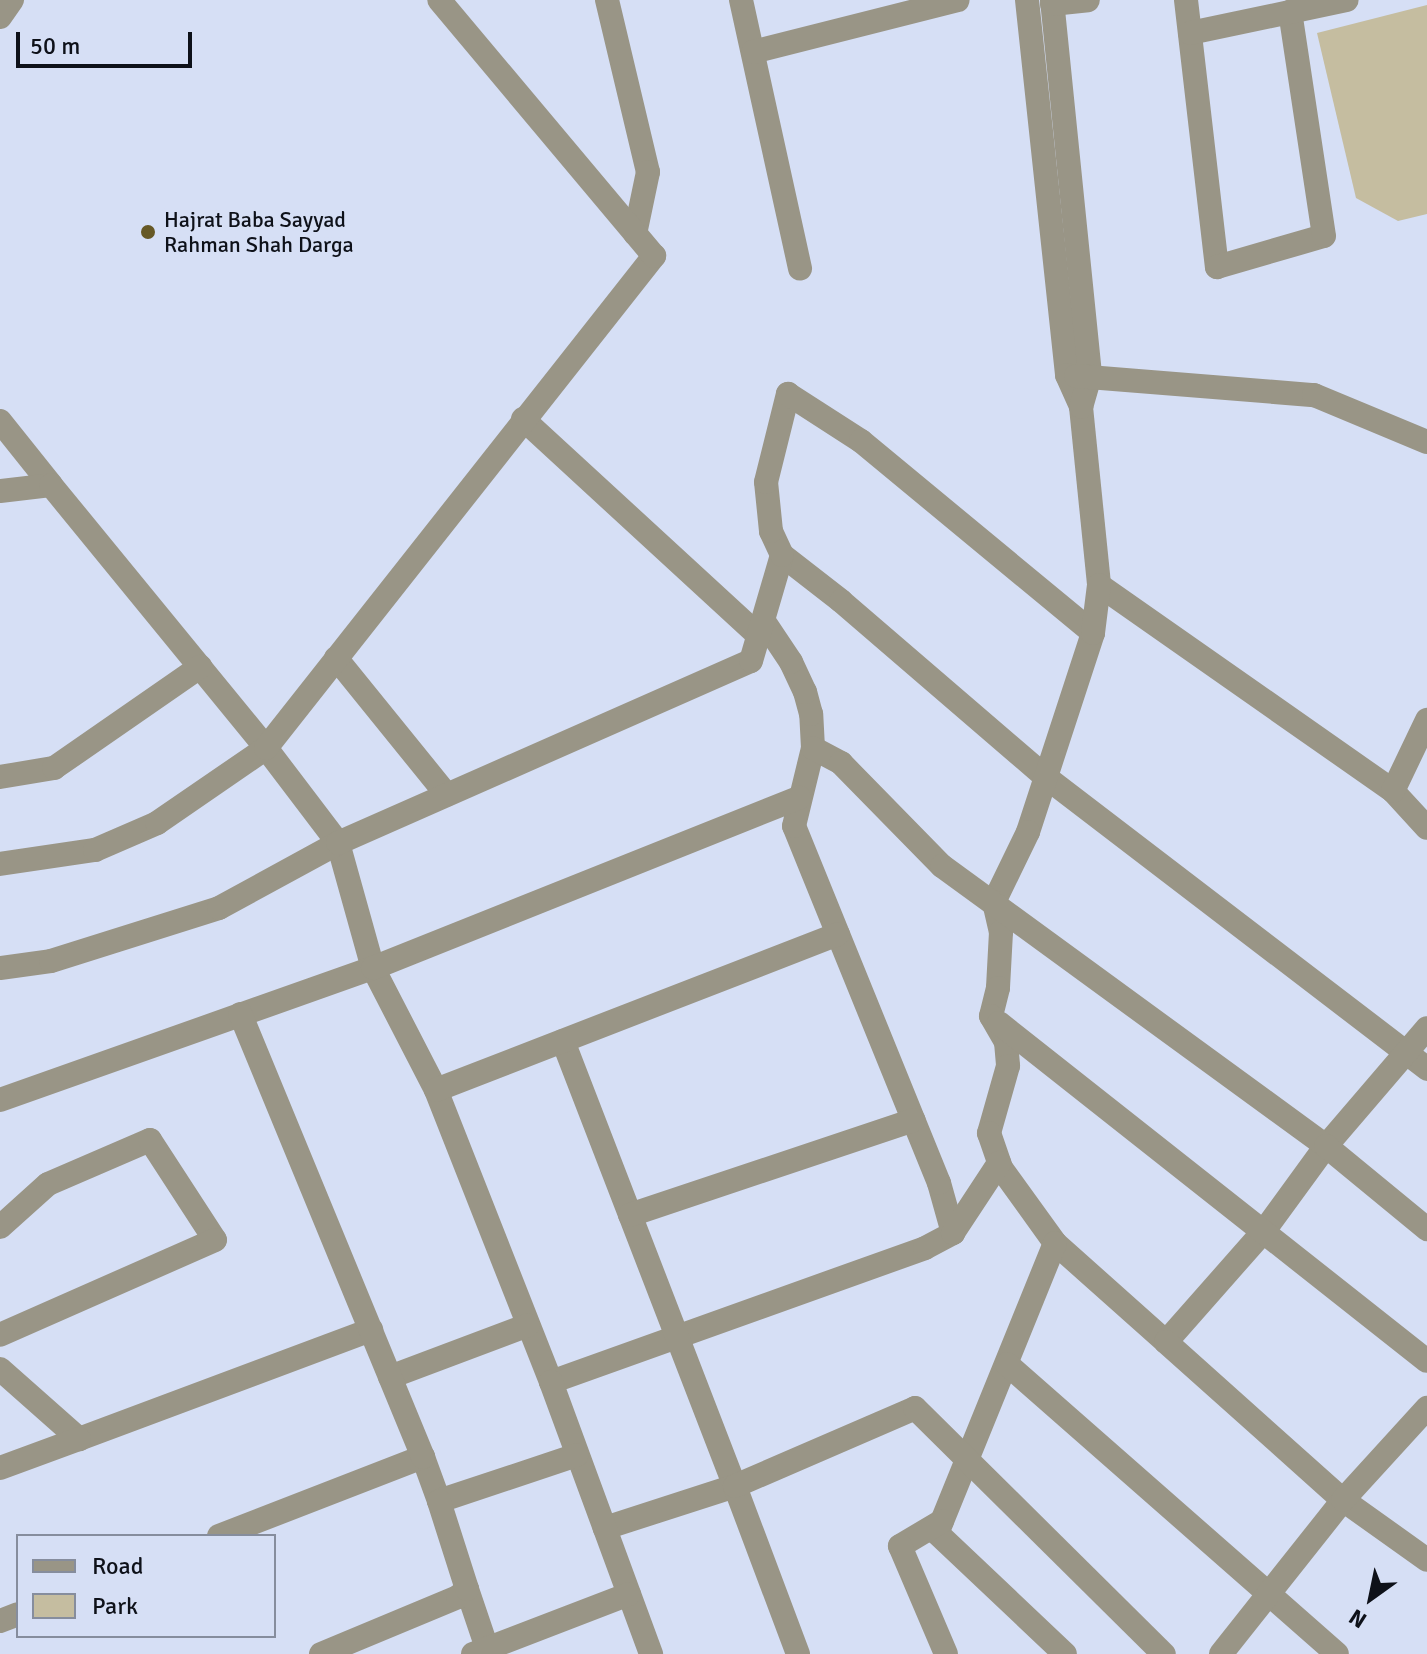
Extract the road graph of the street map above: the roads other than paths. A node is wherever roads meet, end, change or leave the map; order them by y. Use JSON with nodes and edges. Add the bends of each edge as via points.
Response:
{"nodes":[{"id":1,"x":12,"y":0,"type":"edge"},
{"id":2,"x":607,"y":0,"type":"edge"},
{"id":3,"x":741,"y":0,"type":"edge"},
{"id":4,"x":958,"y":0,"type":"edge"},
{"id":5,"x":1027,"y":0,"type":"edge"},
{"id":6,"x":1088,"y":0,"type":"edge"},
{"id":7,"x":1186,"y":0,"type":"edge"},
{"id":8,"x":1347,"y":0,"type":"edge"},
{"id":9,"x":1052,"y":2,"type":"edge"},
{"id":10,"x":454,"y":6,"type":"edge"},
{"id":11,"x":880,"y":8,"type":"edge"},
{"id":12,"x":1290,"y":12,"type":"junction"},
{"id":13,"x":0,"y":17,"type":"edge"},
{"id":14,"x":1190,"y":33,"type":"junction"},
{"id":15,"x":753,"y":52,"type":"junction"},
{"id":16,"x":635,"y":234,"type":"junction"},
{"id":17,"x":800,"y":269,"type":"dead end"},
{"id":18,"x":1078,"y":376,"type":"junction"},
{"id":19,"x":523,"y":419,"type":"junction"},
{"id":20,"x":0,"y":421,"type":"edge"},
{"id":21,"x":1426,"y":440,"type":"edge"},
{"id":22,"x":51,"y":485,"type":"junction"},
{"id":23,"x":0,"y":491,"type":"edge"},
{"id":24,"x":782,"y":555,"type":"junction"},
{"id":25,"x":1099,"y":585,"type":"junction"},
{"id":26,"x":760,"y":628,"type":"junction"},
{"id":27,"x":1093,"y":633,"type":"junction"},
{"id":28,"x":336,"y":658,"type":"junction"},
{"id":29,"x":200,"y":667,"type":"junction"},
{"id":30,"x":1425,"y":733,"type":"edge"},
{"id":31,"x":266,"y":748,"type":"junction"},
{"id":32,"x":813,"y":748,"type":"junction"},
{"id":33,"x":0,"y":777,"type":"edge"},
{"id":34,"x":1047,"y":778,"type":"junction"},
{"id":35,"x":1393,"y":791,"type":"junction"},
{"id":36,"x":447,"y":795,"type":"junction"},
{"id":37,"x":799,"y":798,"type":"junction"},
{"id":38,"x":1427,"y":828,"type":"edge"},
{"id":39,"x":338,"y":843,"type":"junction"},
{"id":40,"x":0,"y":864,"type":"edge"},
{"id":41,"x":994,"y":902,"type":"junction"},
{"id":42,"x":838,"y":934,"type":"junction"},
{"id":43,"x":0,"y":968,"type":"edge"},
{"id":44,"x":373,"y":968,"type":"junction"},
{"id":45,"x":240,"y":1014,"type":"junction"},
{"id":46,"x":991,"y":1016,"type":"junction"},
{"id":47,"x":1427,"y":1028,"type":"edge"},
{"id":48,"x":563,"y":1041,"type":"junction"},
{"id":49,"x":1407,"y":1053,"type":"junction"},
{"id":50,"x":1427,"y":1069,"type":"edge"},
{"id":51,"x":436,"y":1090,"type":"junction"},
{"id":52,"x":0,"y":1100,"type":"edge"},
{"id":53,"x":914,"y":1120,"type":"junction"},
{"id":54,"x":1326,"y":1146,"type":"junction"},
{"id":55,"x":999,"y":1163,"type":"junction"},
{"id":56,"x":630,"y":1215,"type":"junction"},
{"id":57,"x":0,"y":1227,"type":"edge"},
{"id":58,"x":1427,"y":1229,"type":"edge"},
{"id":59,"x":1264,"y":1231,"type":"junction"},
{"id":60,"x":953,"y":1233,"type":"junction"},
{"id":61,"x":1055,"y":1243,"type":"junction"},
{"id":62,"x":528,"y":1325,"type":"junction"},
{"id":63,"x":371,"y":1330,"type":"junction"},
{"id":64,"x":0,"y":1335,"type":"edge"},
{"id":65,"x":677,"y":1337,"type":"junction"},
{"id":66,"x":1166,"y":1342,"type":"junction"},
{"id":67,"x":1427,"y":1361,"type":"edge"},
{"id":68,"x":1007,"y":1364,"type":"junction"},
{"id":69,"x":0,"y":1369,"type":"edge"},
{"id":70,"x":390,"y":1377,"type":"junction"},
{"id":71,"x":551,"y":1382,"type":"junction"},
{"id":72,"x":1427,"y":1408,"type":"edge"},
{"id":73,"x":79,"y":1439,"type":"junction"},
{"id":74,"x":577,"y":1455,"type":"junction"},
{"id":75,"x":423,"y":1457,"type":"junction"},
{"id":76,"x":967,"y":1461,"type":"junction"},
{"id":77,"x":0,"y":1468,"type":"edge"},
{"id":78,"x":735,"y":1486,"type":"junction"},
{"id":79,"x":1343,"y":1500,"type":"junction"},
{"id":80,"x":439,"y":1501,"type":"junction"},
{"id":81,"x":942,"y":1521,"type":"junction"},
{"id":82,"x":605,"y":1528,"type":"junction"},
{"id":83,"x":224,"y":1534,"type":"edge"},
{"id":84,"x":1427,"y":1560,"type":"edge"},
{"id":85,"x":467,"y":1589,"type":"junction"},
{"id":86,"x":629,"y":1594,"type":"junction"},
{"id":87,"x":1267,"y":1595,"type":"junction"},
{"id":88,"x":480,"y":1651,"type":"edge"},
{"id":89,"x":321,"y":1654,"type":"edge"},
{"id":90,"x":651,"y":1654,"type":"edge"},
{"id":91,"x":798,"y":1654,"type":"edge"},
{"id":92,"x":946,"y":1654,"type":"edge"},
{"id":93,"x":1065,"y":1654,"type":"edge"},
{"id":94,"x":1164,"y":1654,"type":"edge"},
{"id":95,"x":1221,"y":1654,"type":"edge"},
{"id":96,"x":1337,"y":1654,"type":"edge"}],
"edges":[{"from":1,"to":13,"type":"street"},
{"from":2,"to":16,"type":"street","via":[[648,172]]},
{"from":3,"to":15,"type":"street"},
{"from":4,"to":11,"type":"street"},
{"from":5,"to":18,"type":"street"},
{"from":6,"to":9,"type":"street"},
{"from":7,"to":14,"type":"street"},
{"from":8,"to":12,"type":"street"},
{"from":9,"to":18,"type":"street"},
{"from":10,"to":16,"type":"street"},
{"from":11,"to":15,"type":"street"},
{"from":12,"to":14,"type":"street"},
{"from":12,"to":14,"type":"street","via":[[1324,236],[1217,267]]},
{"from":15,"to":17,"type":"street"},
{"from":16,"to":19,"type":"street","via":[[654,256]]},
{"from":18,"to":21,"type":"street","via":[[1314,395]]},
{"from":18,"to":25,"type":"street"},
{"from":19,"to":26,"type":"street"},
{"from":19,"to":28,"type":"street"},
{"from":20,"to":22,"type":"street"},
{"from":22,"to":23,"type":"street"},
{"from":22,"to":29,"type":"street"},
{"from":24,"to":26,"type":"street"},
{"from":24,"to":27,"type":"street","via":[[771,531],[766,482],[788,394],[861,441]]},
{"from":24,"to":34,"type":"street"},
{"from":25,"to":27,"type":"street"},
{"from":25,"to":35,"type":"street"},
{"from":26,"to":32,"type":"street","via":[[805,692]]},
{"from":26,"to":36,"type":"street","via":[[751,661]]},
{"from":27,"to":34,"type":"street"},
{"from":28,"to":31,"type":"street"},
{"from":28,"to":36,"type":"street"},
{"from":29,"to":31,"type":"street"},
{"from":29,"to":33,"type":"street","via":[[54,768]]},
{"from":30,"to":35,"type":"street"},
{"from":31,"to":39,"type":"street"},
{"from":31,"to":40,"type":"street","via":[[157,823],[95,850]]},
{"from":32,"to":37,"type":"street"},
{"from":32,"to":41,"type":"street","via":[[841,763],[942,866]]},
{"from":34,"to":41,"type":"street","via":[[1023,846]]},
{"from":34,"to":49,"type":"street"},
{"from":35,"to":38,"type":"street"},
{"from":36,"to":39,"type":"street"},
{"from":37,"to":42,"type":"street","via":[[794,826]]},
{"from":37,"to":44,"type":"street"},
{"from":39,"to":43,"type":"street","via":[[219,908],[51,961]]},
{"from":39,"to":44,"type":"street"},
{"from":41,"to":46,"type":"street","via":[[1001,932]]},
{"from":41,"to":54,"type":"street"},
{"from":42,"to":48,"type":"street"},
{"from":42,"to":53,"type":"street"},
{"from":44,"to":45,"type":"street"},
{"from":44,"to":51,"type":"street"},
{"from":45,"to":52,"type":"street"},
{"from":45,"to":63,"type":"street"},
{"from":46,"to":55,"type":"street","via":[[1006,1042],[1008,1066],[989,1133]]},
{"from":46,"to":59,"type":"street"},
{"from":47,"to":49,"type":"street"},
{"from":48,"to":51,"type":"street"},
{"from":48,"to":56,"type":"street"},
{"from":49,"to":50,"type":"street"},
{"from":49,"to":54,"type":"street"},
{"from":51,"to":62,"type":"street"},
{"from":53,"to":56,"type":"street"},
{"from":53,"to":60,"type":"street"},
{"from":54,"to":58,"type":"street"},
{"from":54,"to":59,"type":"street"},
{"from":55,"to":60,"type":"street"},
{"from":55,"to":61,"type":"street"},
{"from":56,"to":65,"type":"street"},
{"from":57,"to":64,"type":"street","via":[[48,1184],[150,1140],[215,1240]]},
{"from":59,"to":66,"type":"street"},
{"from":59,"to":67,"type":"street"},
{"from":60,"to":65,"type":"street","via":[[925,1248]]},
{"from":61,"to":66,"type":"street"},
{"from":61,"to":68,"type":"street"},
{"from":62,"to":70,"type":"street"},
{"from":62,"to":71,"type":"street"},
{"from":63,"to":70,"type":"street"},
{"from":63,"to":73,"type":"street"},
{"from":65,"to":71,"type":"street"},
{"from":65,"to":78,"type":"street"},
{"from":66,"to":79,"type":"street"},
{"from":68,"to":76,"type":"street"},
{"from":68,"to":87,"type":"street"},
{"from":69,"to":73,"type":"street"},
{"from":70,"to":75,"type":"street"},
{"from":71,"to":74,"type":"street"},
{"from":72,"to":79,"type":"street"},
{"from":73,"to":77,"type":"street"},
{"from":74,"to":80,"type":"street"},
{"from":74,"to":82,"type":"street"},
{"from":75,"to":80,"type":"street"},
{"from":75,"to":83,"type":"street"},
{"from":76,"to":78,"type":"street","via":[[915,1408]]},
{"from":76,"to":81,"type":"street"},
{"from":76,"to":94,"type":"street"},
{"from":78,"to":82,"type":"street"},
{"from":78,"to":91,"type":"street"},
{"from":79,"to":84,"type":"street"},
{"from":79,"to":87,"type":"street"},
{"from":80,"to":85,"type":"street"},
{"from":81,"to":92,"type":"street","via":[[900,1546]]},
{"from":81,"to":93,"type":"street","via":[[937,1533]]},
{"from":82,"to":86,"type":"street"},
{"from":85,"to":88,"type":"street"},
{"from":85,"to":89,"type":"street"},
{"from":86,"to":88,"type":"street"},
{"from":86,"to":90,"type":"street"},
{"from":87,"to":95,"type":"street"},
{"from":87,"to":96,"type":"street"}]}
